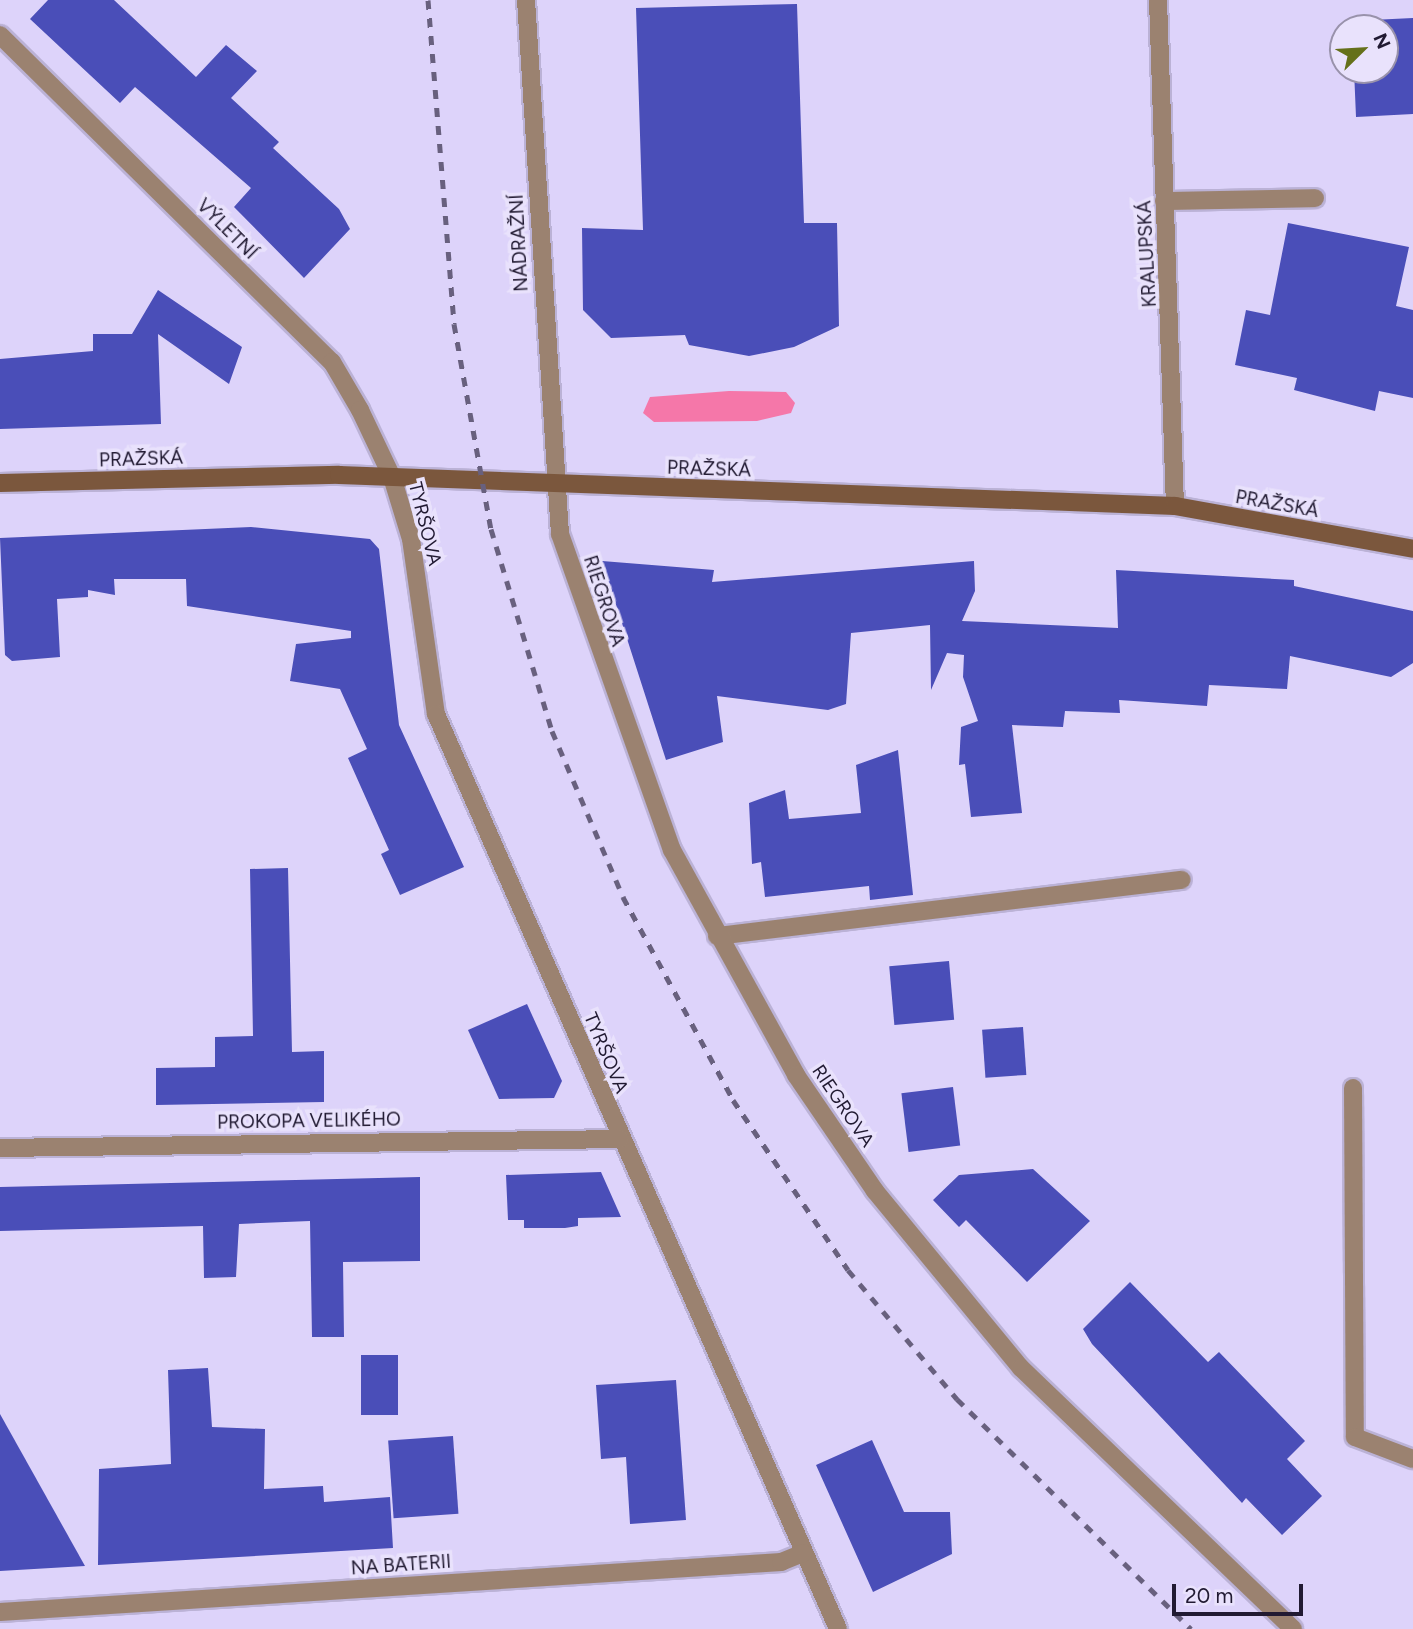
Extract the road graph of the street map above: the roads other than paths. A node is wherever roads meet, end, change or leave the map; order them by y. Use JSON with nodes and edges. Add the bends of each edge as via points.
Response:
{"nodes":[{"id":1,"x":526,"y":0,"type":"edge"},
{"id":2,"x":1158,"y":0,"type":"edge"},
{"id":3,"x":0,"y":35,"type":"edge"},
{"id":4,"x":1315,"y":198,"type":"dead end"},
{"id":5,"x":1164,"y":201,"type":"junction"},
{"id":6,"x":392,"y":477,"type":"junction"},
{"id":7,"x":0,"y":483,"type":"edge"},
{"id":8,"x":554,"y":484,"type":"junction"},
{"id":9,"x":1175,"y":506,"type":"junction"},
{"id":10,"x":1413,"y":549,"type":"edge"},
{"id":11,"x":1182,"y":880,"type":"dead end"},
{"id":12,"x":717,"y":936,"type":"junction"},
{"id":13,"x":1353,"y":1088,"type":"dead end"},
{"id":14,"x":620,"y":1139,"type":"junction"},
{"id":15,"x":0,"y":1147,"type":"edge"},
{"id":16,"x":1413,"y":1459,"type":"edge"},
{"id":17,"x":803,"y":1553,"type":"junction"},
{"id":18,"x":0,"y":1612,"type":"edge"},
{"id":19,"x":838,"y":1629,"type":"edge"},
{"id":20,"x":1293,"y":1629,"type":"edge"}],
"edges":[{"from":1,"to":8,"type":"street","name":"NÁDRAŽNÍ"},
{"from":2,"to":5,"type":"street","name":"KRALUPSKÁ"},
{"from":3,"to":6,"type":"street","name":"VÝLETNÍ","via":[[332,362]]},
{"from":4,"to":5,"type":"street"},
{"from":5,"to":9,"type":"street","name":"KRALUPSKÁ"},
{"from":6,"to":7,"type":"main road","name":"PRAŽSKÁ"},
{"from":6,"to":8,"type":"main road","name":"PRAŽSKÁ"},
{"from":6,"to":14,"type":"street","name":"TYRŠOVA","via":[[411,539],[436,714]]},
{"from":8,"to":9,"type":"main road","name":"PRAŽSKÁ"},
{"from":8,"to":12,"type":"street","name":"RIEGROVA","via":[[560,534],[638,769]]},
{"from":9,"to":10,"type":"main road","name":"PRAŽSKÁ"},
{"from":11,"to":12,"type":"street"},
{"from":12,"to":20,"type":"street","name":"RIEGROVA","via":[[796,1075],[875,1191],[1021,1368]]},
{"from":13,"to":16,"type":"street","via":[[1355,1437]]},
{"from":14,"to":15,"type":"street","name":"PROKOPA VELIKÉHO"},
{"from":14,"to":17,"type":"street","name":"TYRŠOVA"},
{"from":17,"to":18,"type":"street","name":"NA BATERII","via":[[767,1563]]},
{"from":17,"to":19,"type":"street","name":"TYRŠOVA"}]}
